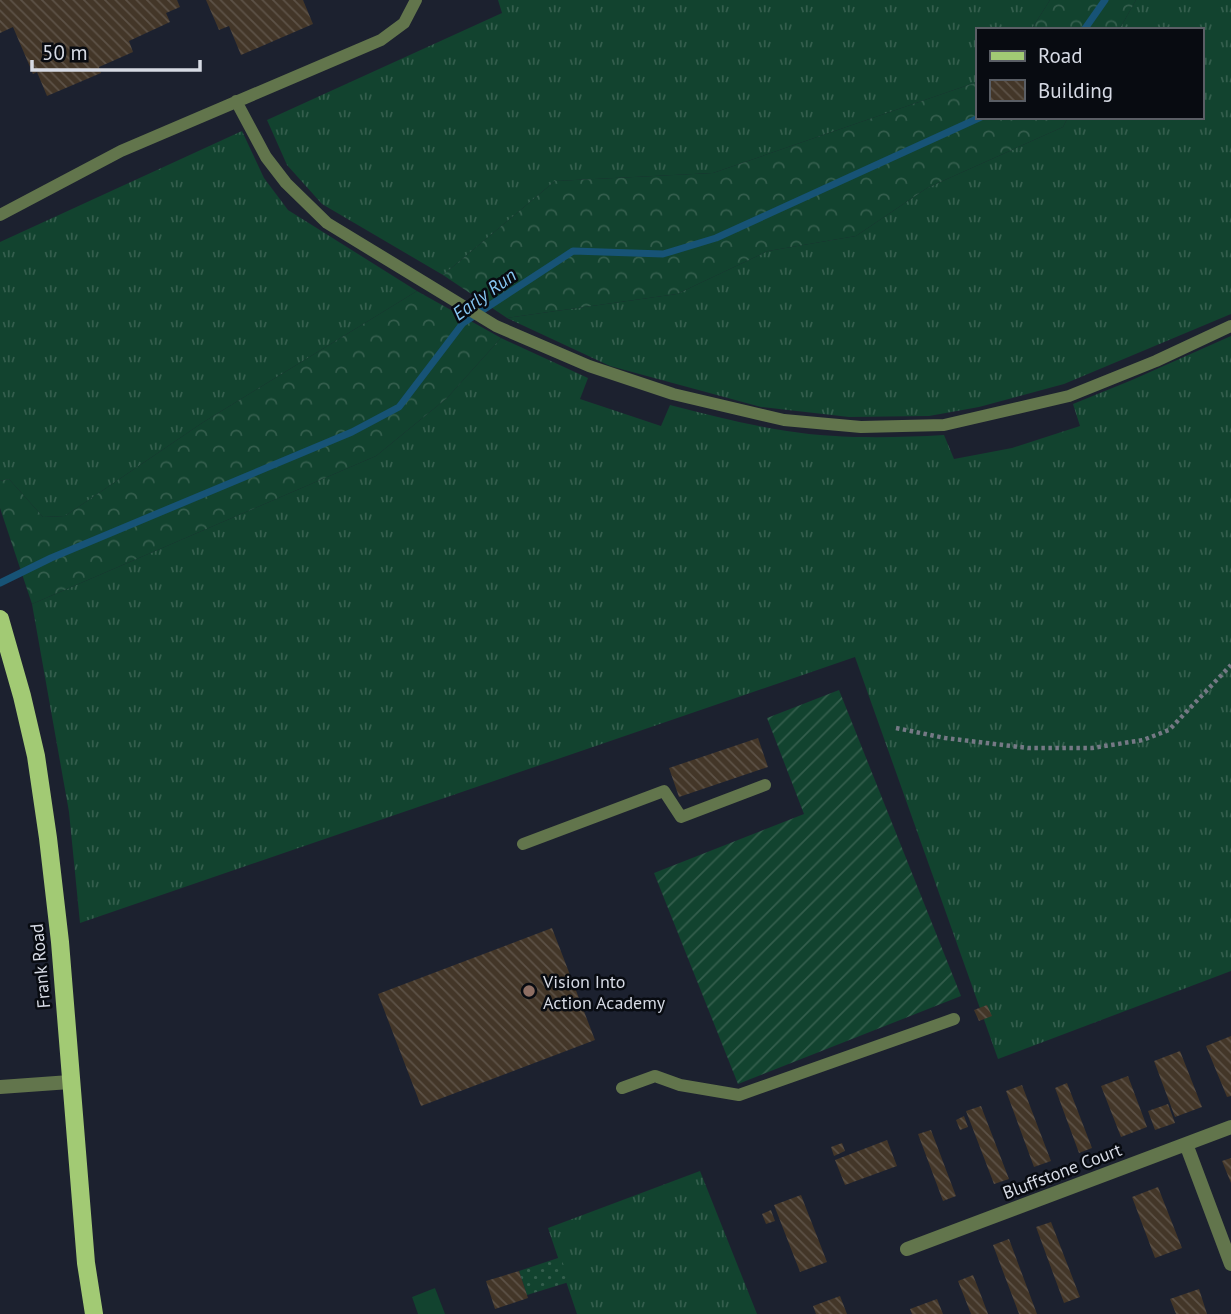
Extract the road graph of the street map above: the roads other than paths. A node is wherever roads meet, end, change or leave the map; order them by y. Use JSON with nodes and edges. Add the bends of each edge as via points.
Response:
{"nodes":[{"id":1,"x":416,"y":0,"type":"edge"},
{"id":2,"x":236,"y":101,"type":"junction"},
{"id":3,"x":0,"y":215,"type":"edge"},
{"id":4,"x":1231,"y":326,"type":"edge"},
{"id":5,"x":3,"y":627,"type":"edge"},
{"id":6,"x":765,"y":785,"type":"dead end"},
{"id":7,"x":523,"y":844,"type":"dead end"},
{"id":8,"x":954,"y":1019,"type":"dead end"},
{"id":9,"x":70,"y":1082,"type":"junction"},
{"id":10,"x":0,"y":1087,"type":"edge"},
{"id":11,"x":622,"y":1088,"type":"dead end"},
{"id":12,"x":1231,"y":1127,"type":"edge"},
{"id":13,"x":1186,"y":1144,"type":"junction"},
{"id":14,"x":906,"y":1250,"type":"dead end"},
{"id":15,"x":1231,"y":1264,"type":"edge"},
{"id":16,"x":94,"y":1314,"type":"edge"}],
"edges":[{"from":1,"to":2,"type":"lane","via":[[404,23],[381,40]]},
{"from":2,"to":3,"type":"lane","via":[[121,151]]},
{"from":2,"to":4,"type":"lane","via":[[266,157],[327,223],[496,327],[589,366],[673,394],[784,420],[861,427],[944,425],[1069,396]]},
{"from":5,"to":9,"type":"main road","name":"Frank Road","via":[[36,756],[60,942]]},
{"from":6,"to":7,"type":"lane","via":[[681,817],[664,791]]},
{"from":8,"to":11,"type":"lane","via":[[739,1094],[680,1085],[656,1076]]},
{"from":9,"to":10,"type":"street"},
{"from":9,"to":16,"type":"main road","name":"Frank Road"},
{"from":12,"to":13,"type":"street","name":"Bluffstone Court"},
{"from":13,"to":14,"type":"street","name":"Bluffstone Court"},
{"from":13,"to":15,"type":"street"}]}
